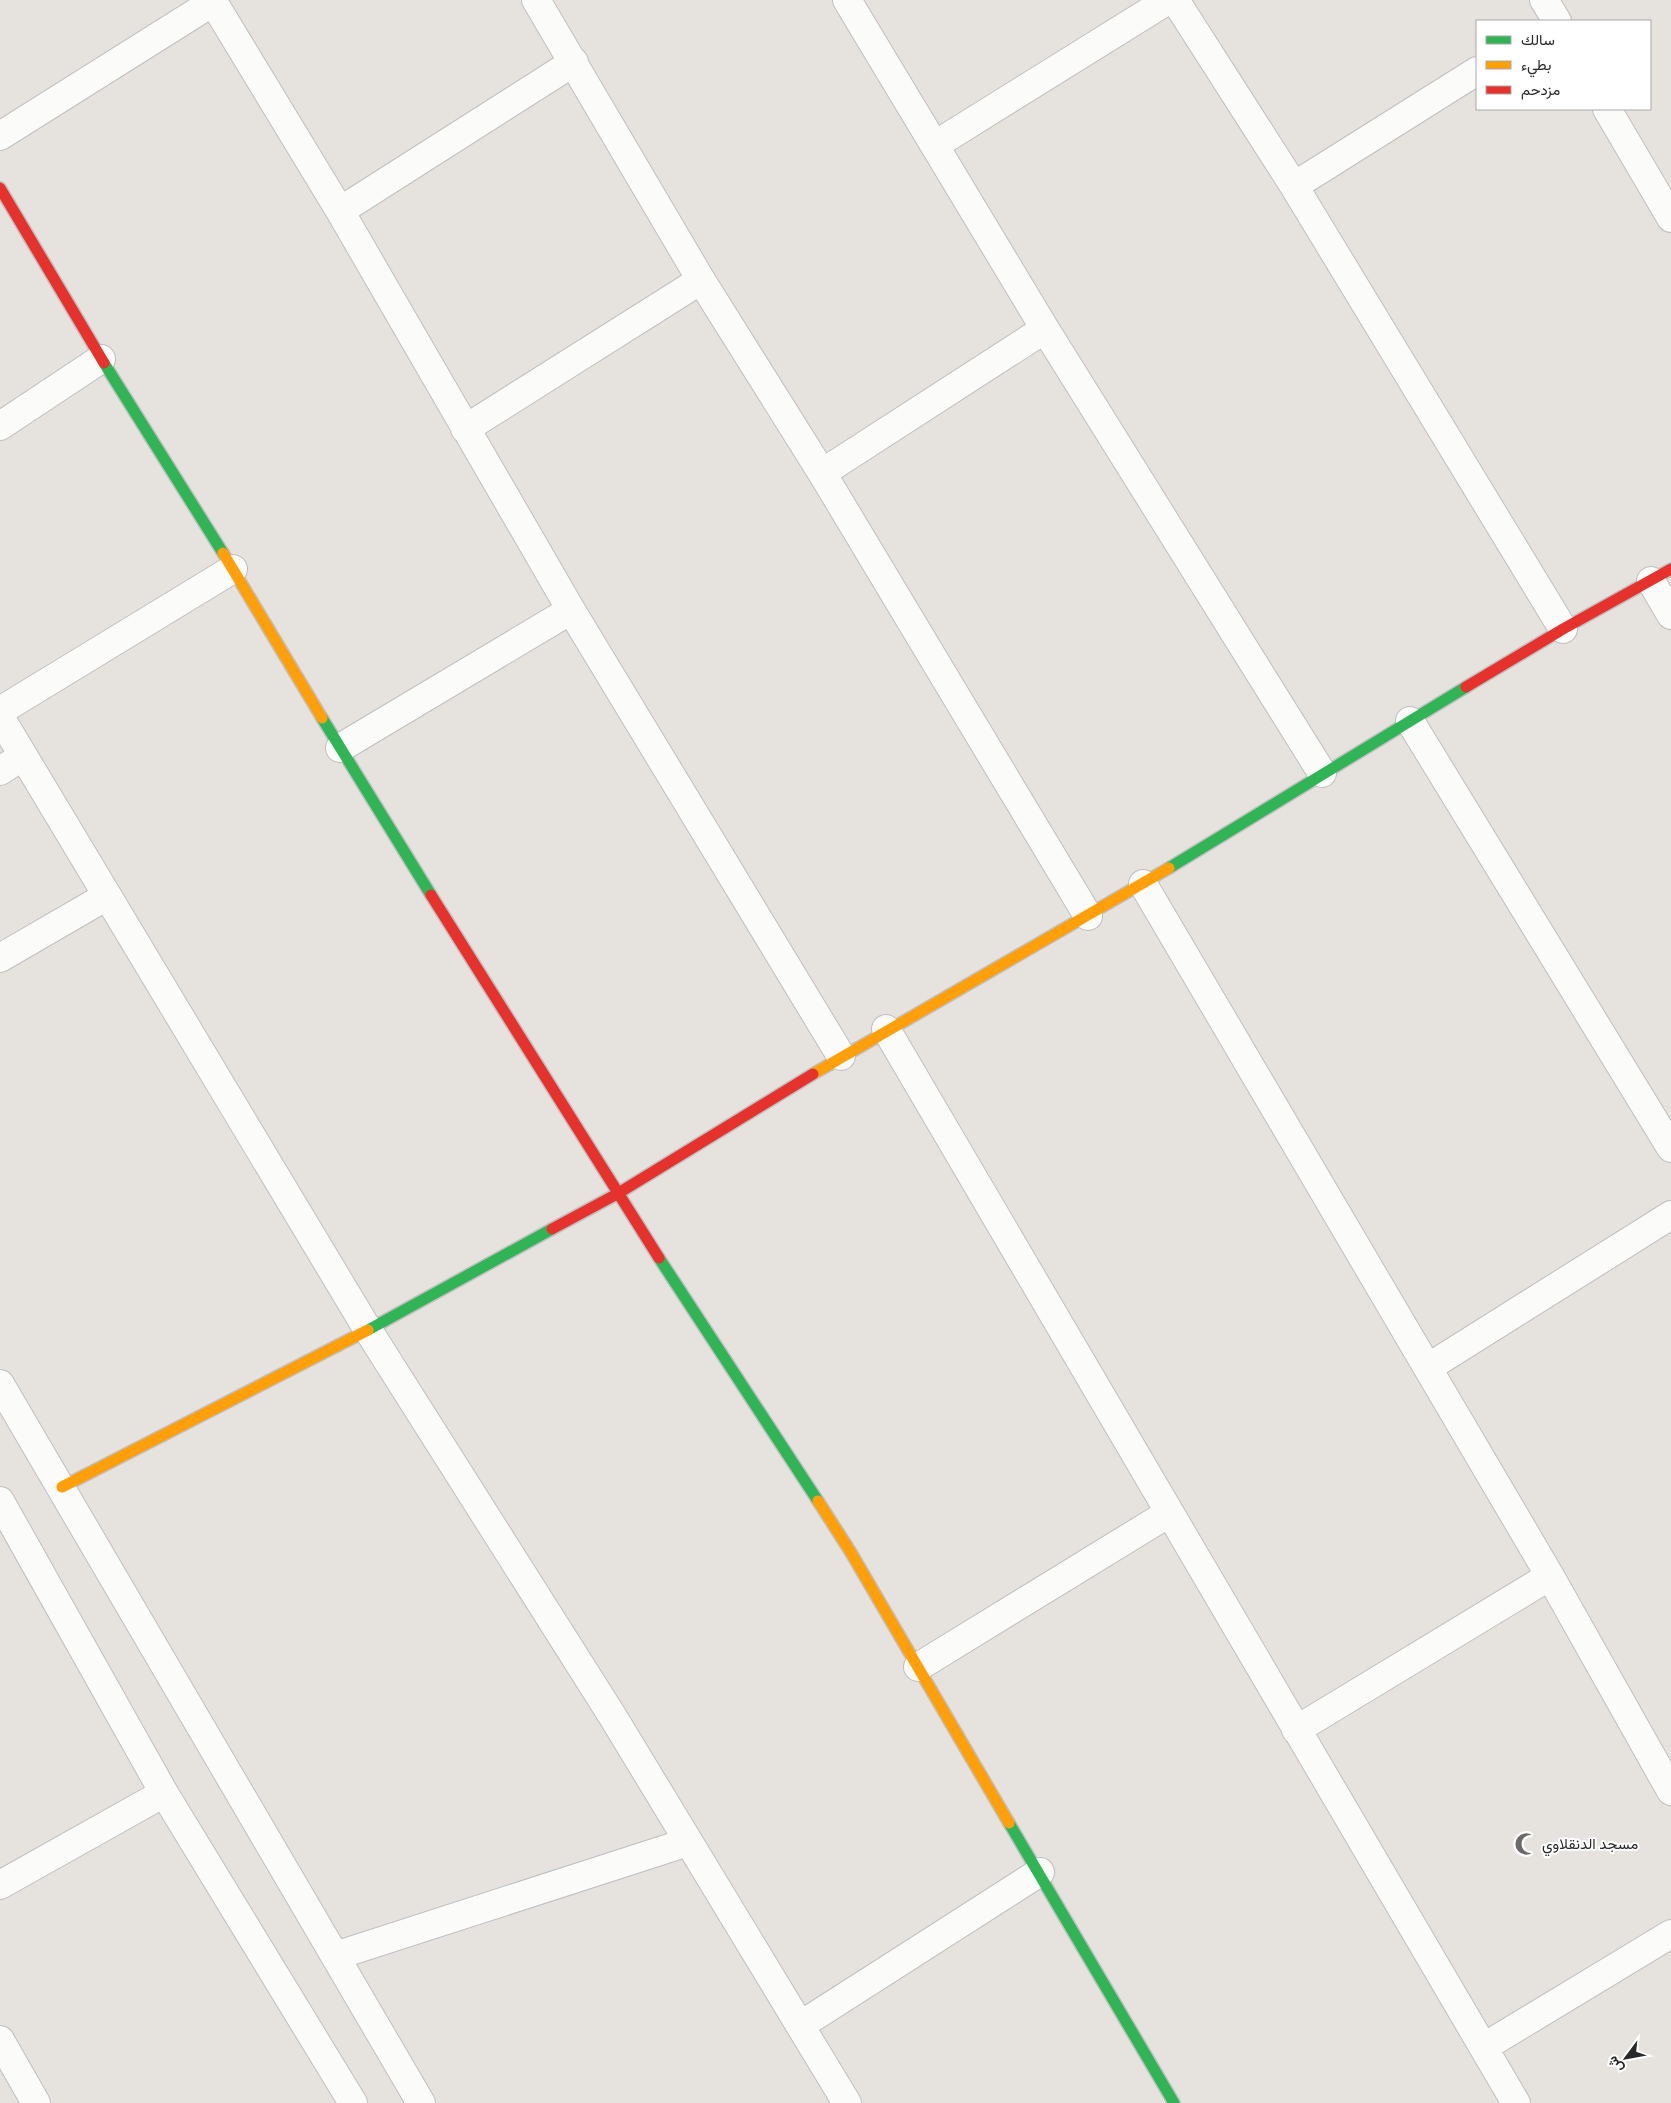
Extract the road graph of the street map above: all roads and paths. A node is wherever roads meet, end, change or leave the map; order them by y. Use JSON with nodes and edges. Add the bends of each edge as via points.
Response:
{"nodes":[{"id":1,"x":536,"y":0,"type":"edge"},
{"id":2,"x":848,"y":0,"type":"edge"},
{"id":3,"x":1168,"y":0,"type":"edge"},
{"id":4,"x":1175,"y":0,"type":"edge"},
{"id":5,"x":1544,"y":0,"type":"edge"},
{"id":6,"x":213,"y":1,"type":"edge"},
{"id":7,"x":1555,"y":20,"type":"edge"},
{"id":8,"x":574,"y":62,"type":"junction"},
{"id":9,"x":1476,"y":71,"type":"edge"},
{"id":10,"x":1609,"y":110,"type":"edge"},
{"id":11,"x":0,"y":136,"type":"edge"},
{"id":12,"x":935,"y":145,"type":"junction"},
{"id":13,"x":1294,"y":186,"type":"junction"},
{"id":14,"x":0,"y":188,"type":"edge"},
{"id":15,"x":340,"y":211,"type":"junction"},
{"id":16,"x":1671,"y":218,"type":"edge"},
{"id":17,"x":701,"y":280,"type":"junction"},
{"id":18,"x":1044,"y":329,"type":"junction"},
{"id":19,"x":101,"y":359,"type":"junction"},
{"id":20,"x":0,"y":426,"type":"edge"},
{"id":21,"x":465,"y":429,"type":"junction"},
{"id":22,"x":822,"y":473,"type":"junction"},
{"id":23,"x":233,"y":570,"type":"junction"},
{"id":24,"x":1661,"y":575,"type":"edge"},
{"id":25,"x":571,"y":610,"type":"junction"},
{"id":26,"x":1671,"y":615,"type":"edge"},
{"id":27,"x":1563,"y":629,"type":"junction"},
{"id":28,"x":0,"y":712,"type":"edge"},
{"id":29,"x":0,"y":717,"type":"edge"},
{"id":30,"x":1410,"y":721,"type":"junction"},
{"id":31,"x":340,"y":748,"type":"junction"},
{"id":32,"x":23,"y":756,"type":"junction"},
{"id":33,"x":0,"y":771,"type":"edge"},
{"id":34,"x":1322,"y":773,"type":"junction"},
{"id":35,"x":1142,"y":884,"type":"junction"},
{"id":36,"x":107,"y":896,"type":"junction"},
{"id":37,"x":1088,"y":916,"type":"junction"},
{"id":38,"x":0,"y":958,"type":"edge"},
{"id":39,"x":886,"y":1029,"type":"junction"},
{"id":40,"x":840,"y":1056,"type":"junction"},
{"id":41,"x":1671,"y":1148,"type":"edge"},
{"id":42,"x":617,"y":1194,"type":"junction"},
{"id":43,"x":1671,"y":1215,"type":"edge"},
{"id":44,"x":368,"y":1330,"type":"junction"},
{"id":45,"x":1429,"y":1367,"type":"junction"},
{"id":46,"x":0,"y":1384,"type":"edge"},
{"id":47,"x":62,"y":1487,"type":"junction"},
{"id":48,"x":0,"y":1501,"type":"edge"},
{"id":49,"x":1169,"y":1514,"type":"junction"},
{"id":50,"x":1550,"y":1576,"type":"junction"},
{"id":51,"x":918,"y":1667,"type":"junction"},
{"id":52,"x":1296,"y":1730,"type":"junction"},
{"id":53,"x":1671,"y":1791,"type":"edge"},
{"id":54,"x":164,"y":1793,"type":"junction"},
{"id":55,"x":688,"y":1842,"type":"junction"},
{"id":56,"x":1040,"y":1872,"type":"junction"},
{"id":57,"x":0,"y":1885,"type":"edge"},
{"id":58,"x":1671,"y":1934,"type":"edge"},
{"id":59,"x":335,"y":1956,"type":"junction"},
{"id":60,"x":801,"y":2025,"type":"junction"},
{"id":61,"x":0,"y":2040,"type":"edge"},
{"id":62,"x":1484,"y":2047,"type":"junction"},
{"id":63,"x":36,"y":2103,"type":"edge"},
{"id":64,"x":353,"y":2103,"type":"edge"},
{"id":65,"x":420,"y":2103,"type":"edge"},
{"id":66,"x":847,"y":2103,"type":"edge"},
{"id":67,"x":1174,"y":2103,"type":"edge"},
{"id":68,"x":1516,"y":2103,"type":"edge"}],
"edges":[{"from":1,"to":8,"type":"street"},
{"from":2,"to":12,"type":"street"},
{"from":3,"to":12,"type":"street"},
{"from":4,"to":13,"type":"street"},
{"from":5,"to":7,"type":"street"},
{"from":6,"to":11,"type":"street"},
{"from":6,"to":15,"type":"street"},
{"from":8,"to":15,"type":"street"},
{"from":8,"to":17,"type":"street"},
{"from":9,"to":13,"type":"street"},
{"from":10,"to":16,"type":"street"},
{"from":12,"to":18,"type":"street"},
{"from":13,"to":27,"type":"street"},
{"from":14,"to":19,"type":"street"},
{"from":15,"to":21,"type":"street"},
{"from":17,"to":21,"type":"street"},
{"from":17,"to":22,"type":"street"},
{"from":18,"to":22,"type":"street"},
{"from":18,"to":34,"type":"street"},
{"from":19,"to":20,"type":"street"},
{"from":19,"to":23,"type":"street"},
{"from":21,"to":25,"type":"street"},
{"from":22,"to":37,"type":"street"},
{"from":23,"to":28,"type":"street"},
{"from":23,"to":31,"type":"street"},
{"from":24,"to":26,"type":"street"},
{"from":24,"to":27,"type":"street"},
{"from":25,"to":31,"type":"street"},
{"from":25,"to":40,"type":"street"},
{"from":27,"to":30,"type":"street"},
{"from":29,"to":32,"type":"street"},
{"from":30,"to":34,"type":"street"},
{"from":30,"to":41,"type":"street"},
{"from":31,"to":42,"type":"street"},
{"from":32,"to":33,"type":"street"},
{"from":32,"to":36,"type":"street"},
{"from":34,"to":35,"type":"street"},
{"from":35,"to":37,"type":"street"},
{"from":35,"to":45,"type":"street"},
{"from":36,"to":38,"type":"street"},
{"from":36,"to":44,"type":"street"},
{"from":37,"to":39,"type":"street"},
{"from":39,"to":40,"type":"street"},
{"from":39,"to":49,"type":"street"},
{"from":40,"to":42,"type":"street"},
{"from":42,"to":44,"type":"street"},
{"from":42,"to":51,"type":"street","via":[[850,1551]]},
{"from":43,"to":45,"type":"street"},
{"from":44,"to":47,"type":"street"},
{"from":44,"to":55,"type":"street"},
{"from":45,"to":50,"type":"street"},
{"from":46,"to":47,"type":"street"},
{"from":47,"to":59,"type":"street"},
{"from":48,"to":54,"type":"street"},
{"from":49,"to":51,"type":"street"},
{"from":49,"to":52,"type":"street"},
{"from":50,"to":52,"type":"street"},
{"from":50,"to":53,"type":"street"},
{"from":51,"to":56,"type":"street"},
{"from":52,"to":62,"type":"street"},
{"from":54,"to":57,"type":"street"},
{"from":54,"to":64,"type":"street"},
{"from":55,"to":59,"type":"street"},
{"from":55,"to":60,"type":"street"},
{"from":56,"to":60,"type":"street"},
{"from":56,"to":67,"type":"street"},
{"from":58,"to":62,"type":"street"},
{"from":59,"to":65,"type":"street"},
{"from":60,"to":66,"type":"street"},
{"from":61,"to":63,"type":"street"},
{"from":62,"to":68,"type":"street"}]}
